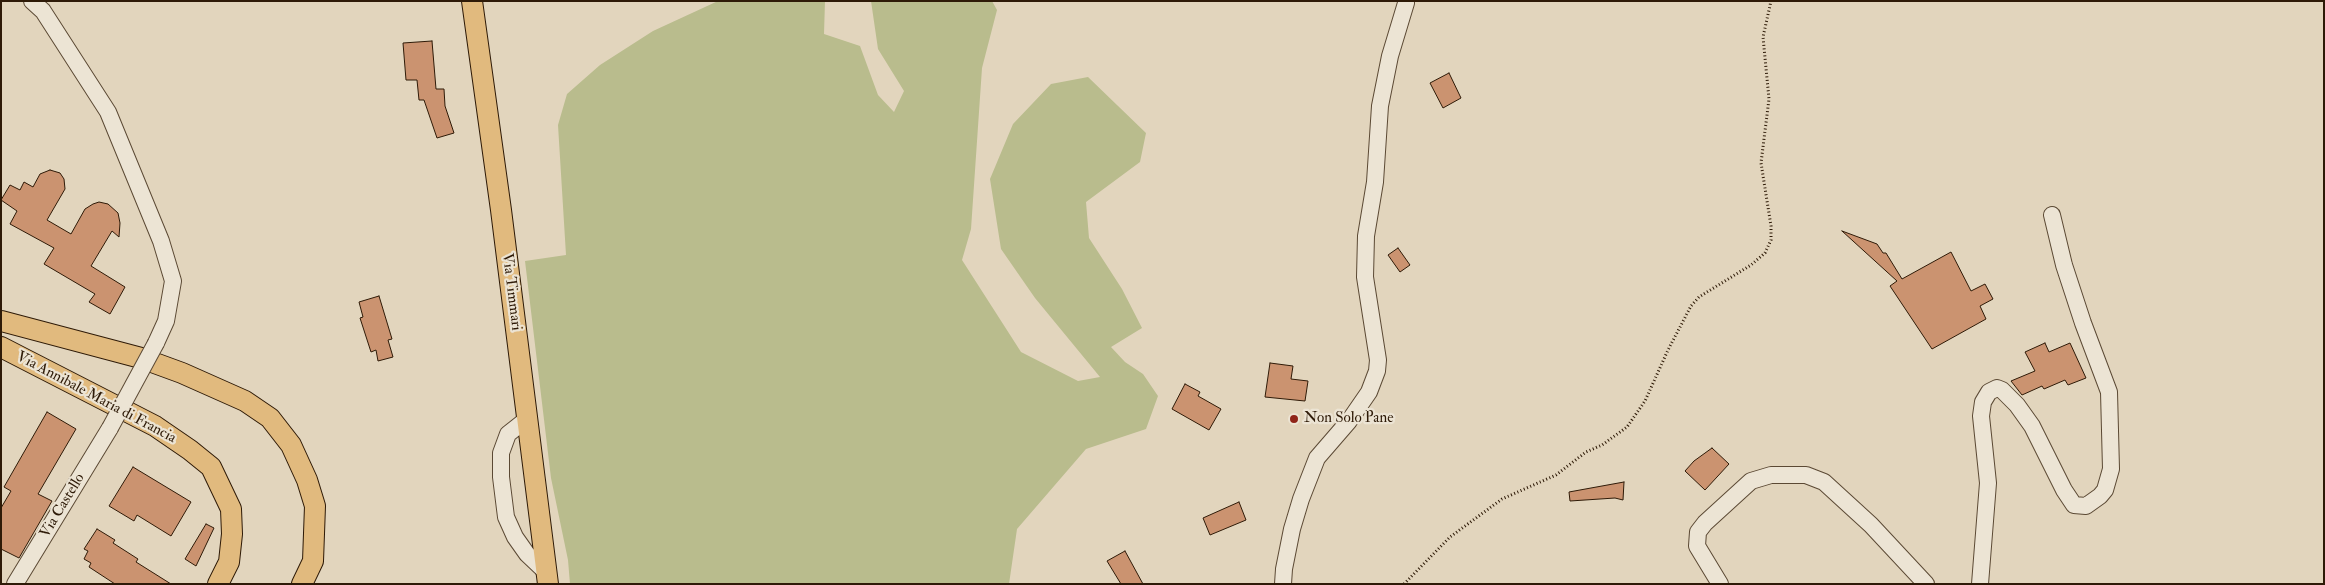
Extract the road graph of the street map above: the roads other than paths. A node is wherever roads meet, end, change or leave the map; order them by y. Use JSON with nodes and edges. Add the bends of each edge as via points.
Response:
{"nodes":[{"id":1,"x":32,"y":1,"type":"edge"},
{"id":2,"x":472,"y":1,"type":"edge"},
{"id":3,"x":1406,"y":3,"type":"dead end"},
{"id":4,"x":2052,"y":215,"type":"dead end"},
{"id":5,"x":1,"y":321,"type":"edge"},
{"id":6,"x":1,"y":347,"type":"edge"},
{"id":7,"x":527,"y":419,"type":"junction"},
{"id":8,"x":547,"y":578,"type":"edge"},
{"id":9,"x":15,"y":584,"type":"edge"},
{"id":10,"x":218,"y":584,"type":"edge"},
{"id":11,"x":302,"y":584,"type":"edge"},
{"id":12,"x":1283,"y":584,"type":"edge"},
{"id":13,"x":1720,"y":584,"type":"edge"},
{"id":14,"x":1926,"y":584,"type":"edge"},
{"id":15,"x":1980,"y":584,"type":"edge"}],
"edges":[{"from":1,"to":9,"type":"street","name":"Via Castello","bridge":true,"via":[[43,11],[108,112],[161,241],[173,281],[166,321],[156,343],[110,428]]},
{"from":2,"to":7,"type":"main road","name":"Via Timmari"},
{"from":3,"to":12,"type":"street","via":[[1390,56],[1380,106],[1376,182],[1366,236],[1365,277],[1377,371],[1369,392],[1349,421],[1317,458],[1292,529]]},
{"from":4,"to":15,"type":"street","via":[[2064,265],[2109,392],[2111,469],[2100,496],[2086,506],[2074,505],[2032,426],[2017,405],[2002,390],[1997,388],[1989,392],[1983,402],[1981,416],[1988,483]]},
{"from":5,"to":11,"type":"main road","name":"Via Annibale Maria di Francia","via":[[141,358],[245,401],[270,418],[291,445],[315,506],[313,562]]},
{"from":6,"to":10,"type":"main road","name":"Via Annibale Maria di Francia","via":[[155,426],[211,467],[231,509],[229,562]]},
{"from":7,"to":8,"type":"main road","name":"Via Timmari"},
{"from":7,"to":8,"type":"street","via":[[508,434],[501,453],[506,517],[515,537]]},
{"from":13,"to":14,"type":"street","via":[[1697,546],[1698,532],[1751,481],[1771,474],[1806,475],[1824,482],[1871,525]]}]}
